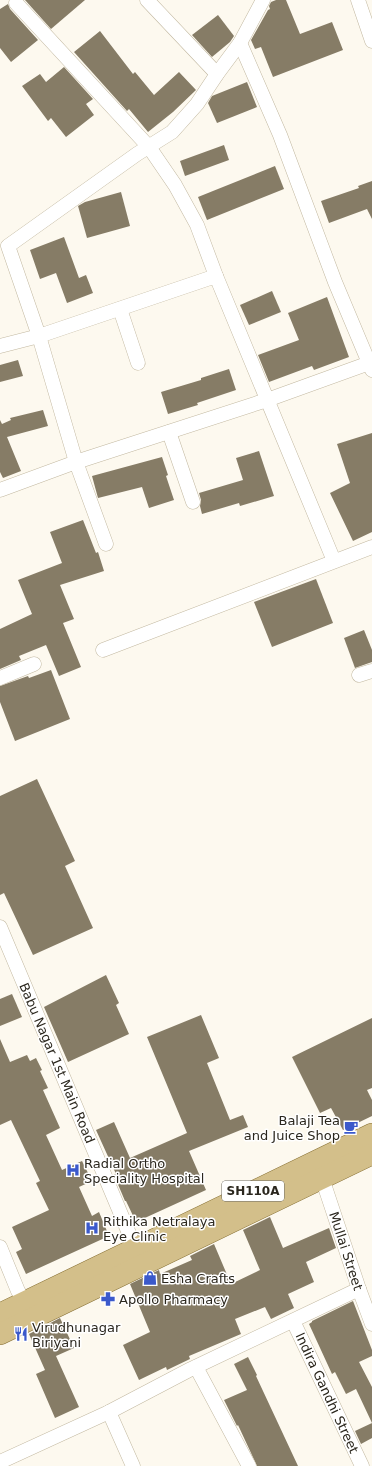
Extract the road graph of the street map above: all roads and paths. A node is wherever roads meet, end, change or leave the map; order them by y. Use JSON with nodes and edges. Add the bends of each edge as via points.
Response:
{"nodes":[{"id":1,"x":147,"y":0,"type":"edge"},
{"id":2,"x":263,"y":0,"type":"edge"},
{"id":3,"x":358,"y":0,"type":"edge"},
{"id":4,"x":16,"y":3,"type":"dead end"},
{"id":5,"x":372,"y":41,"type":"edge"},
{"id":6,"x":240,"y":43,"type":"junction"},
{"id":7,"x":217,"y":74,"type":"junction"},
{"id":8,"x":149,"y":147,"type":"junction"},
{"id":9,"x":4,"y":242,"type":"edge"},
{"id":10,"x":216,"y":276,"type":"junction"},
{"id":11,"x":120,"y":308,"type":"junction"},
{"id":12,"x":39,"y":336,"type":"junction"},
{"id":13,"x":0,"y":346,"type":"edge"},
{"id":14,"x":138,"y":363,"type":"dead end"},
{"id":15,"x":371,"y":365,"type":"edge"},
{"id":16,"x":267,"y":400,"type":"junction"},
{"id":17,"x":169,"y":432,"type":"junction"},
{"id":18,"x":76,"y":462,"type":"junction"},
{"id":19,"x":0,"y":490,"type":"edge"},
{"id":20,"x":193,"y":502,"type":"dead end"},
{"id":21,"x":106,"y":544,"type":"dead end"},
{"id":22,"x":372,"y":547,"type":"edge"},
{"id":23,"x":334,"y":561,"type":"junction"},
{"id":24,"x":103,"y":650,"type":"dead end"},
{"id":25,"x":34,"y":664,"type":"dead end"},
{"id":26,"x":0,"y":678,"type":"edge"},
{"id":27,"x":0,"y":927,"type":"edge"},
{"id":28,"x":372,"y":1134,"type":"edge"},
{"id":29,"x":372,"y":1154,"type":"edge"},
{"id":30,"x":322,"y":1178,"type":"junction"},
{"id":31,"x":0,"y":1247,"type":"edge"},
{"id":32,"x":139,"y":1257,"type":"junction"},
{"id":33,"x":359,"y":1289,"type":"junction"},
{"id":34,"x":25,"y":1302,"type":"junction"},
{"id":35,"x":0,"y":1314,"type":"edge"},
{"id":36,"x":293,"y":1321,"type":"junction"},
{"id":37,"x":372,"y":1324,"type":"edge"},
{"id":38,"x":0,"y":1334,"type":"edge"},
{"id":39,"x":196,"y":1367,"type":"junction"},
{"id":40,"x":110,"y":1412,"type":"junction"},
{"id":41,"x":0,"y":1462,"type":"edge"},
{"id":42,"x":133,"y":1466,"type":"edge"},
{"id":43,"x":249,"y":1466,"type":"edge"},
{"id":44,"x":362,"y":1466,"type":"edge"}],
"edges":[{"from":1,"to":7,"type":"street"},
{"from":2,"to":6,"type":"street"},
{"from":3,"to":5,"type":"street"},
{"from":4,"to":8,"type":"street"},
{"from":6,"to":7,"type":"street"},
{"from":6,"to":15,"type":"street","via":[[280,136],[335,282]]},
{"from":7,"to":8,"type":"street","via":[[197,104],[172,132]]},
{"from":8,"to":9,"type":"street"},
{"from":8,"to":10,"type":"street","via":[[175,185],[196,225]]},
{"from":9,"to":12,"type":"street"},
{"from":10,"to":11,"type":"street"},
{"from":10,"to":16,"type":"street"},
{"from":11,"to":12,"type":"street"},
{"from":11,"to":14,"type":"street"},
{"from":12,"to":13,"type":"street"},
{"from":12,"to":18,"type":"street"},
{"from":15,"to":16,"type":"street"},
{"from":16,"to":17,"type":"street"},
{"from":16,"to":23,"type":"street"},
{"from":17,"to":18,"type":"street"},
{"from":17,"to":20,"type":"street"},
{"from":18,"to":19,"type":"street"},
{"from":18,"to":21,"type":"street"},
{"from":22,"to":23,"type":"street"},
{"from":23,"to":24,"type":"street"},
{"from":25,"to":26,"type":"street"},
{"from":27,"to":32,"type":"street","name":"Babu Nagar 1st Main Road"},
{"from":28,"to":32,"type":"main road","number":"SH110A"},
{"from":29,"to":30,"type":"main road","number":"SH110A"},
{"from":30,"to":32,"type":"main road","number":"SH110A"},
{"from":30,"to":33,"type":"street","name":"Mullai Street"},
{"from":31,"to":34,"type":"street"},
{"from":32,"to":34,"type":"main road","number":"SH110A"},
{"from":32,"to":38,"type":"main road","number":"SH110A"},
{"from":33,"to":36,"type":"street"},
{"from":33,"to":37,"type":"street","name":"Mullai Street"},
{"from":34,"to":35,"type":"main road","number":"SH110A"},
{"from":36,"to":39,"type":"street"},
{"from":36,"to":44,"type":"street","name":"Indira Gandhi Street"},
{"from":39,"to":40,"type":"street"},
{"from":39,"to":43,"type":"street"},
{"from":40,"to":41,"type":"street"},
{"from":40,"to":42,"type":"street"}]}
